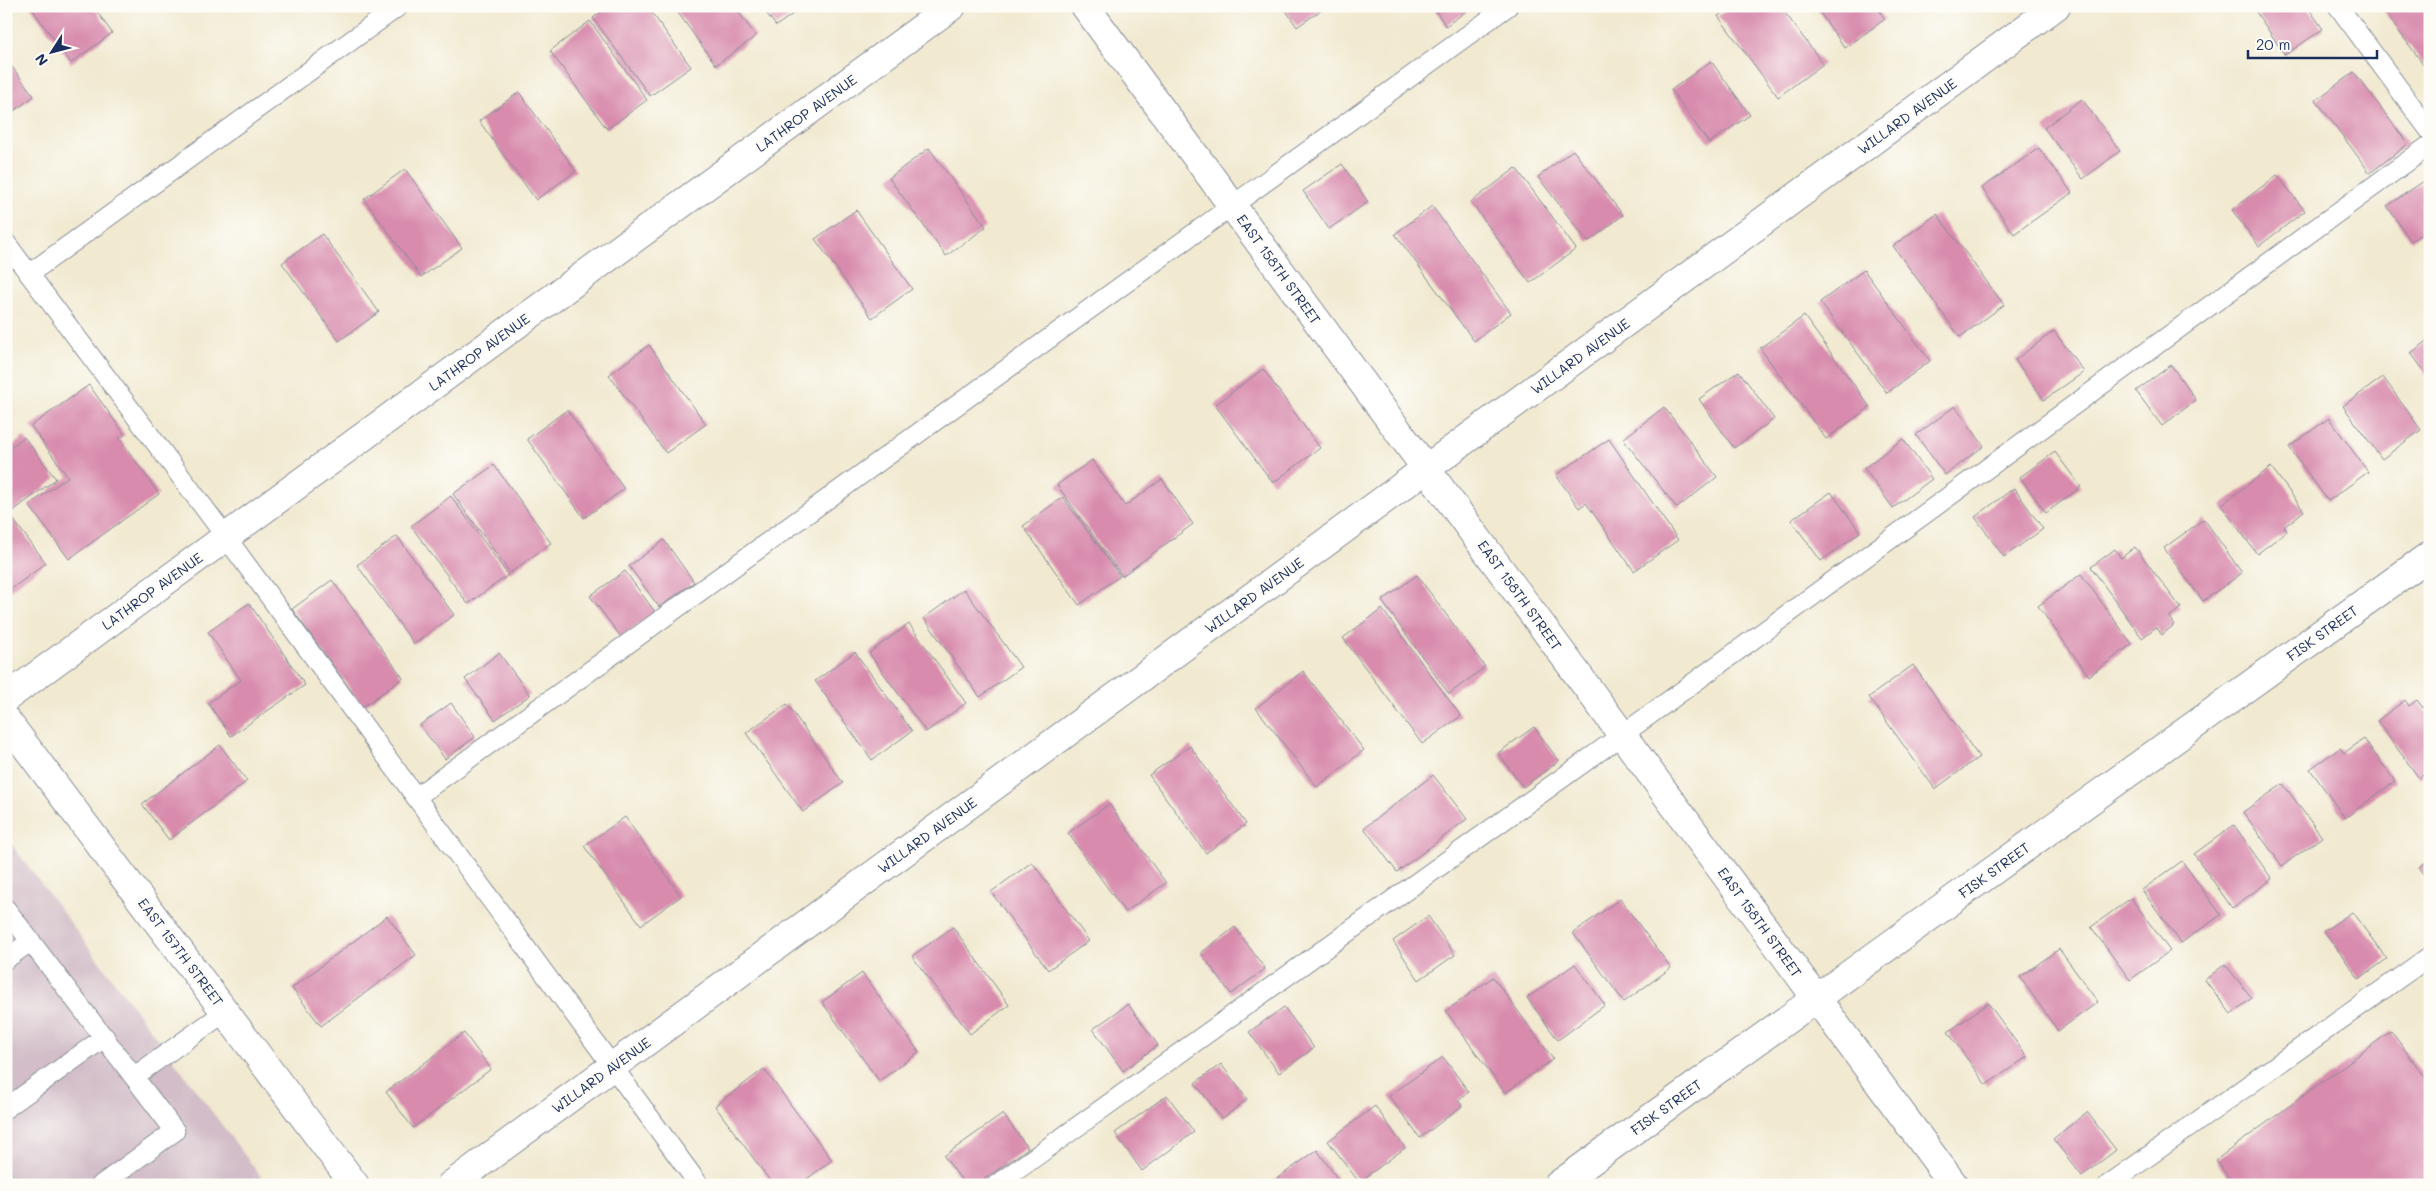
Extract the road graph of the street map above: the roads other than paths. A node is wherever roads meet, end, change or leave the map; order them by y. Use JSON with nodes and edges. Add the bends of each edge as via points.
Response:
{"nodes":[{"id":1,"x":399,"y":6,"type":"edge"},
{"id":2,"x":952,"y":6,"type":"edge"},
{"id":3,"x":1085,"y":6,"type":"edge"},
{"id":4,"x":1508,"y":6,"type":"edge"},
{"id":5,"x":2056,"y":6,"type":"edge"},
{"id":6,"x":2338,"y":6,"type":"edge"},
{"id":7,"x":2430,"y":131,"type":"edge"},
{"id":8,"x":2430,"y":145,"type":"edge"},
{"id":9,"x":1233,"y":206,"type":"junction"},
{"id":10,"x":6,"y":243,"type":"edge"},
{"id":11,"x":29,"y":274,"type":"junction"},
{"id":12,"x":1426,"y":469,"type":"junction"},
{"id":13,"x":226,"y":537,"type":"junction"},
{"id":14,"x":2430,"y":555,"type":"edge"},
{"id":15,"x":6,"y":698,"type":"edge"},
{"id":16,"x":6,"y":720,"type":"edge"},
{"id":17,"x":1622,"y":735,"type":"junction"},
{"id":18,"x":416,"y":797,"type":"junction"},
{"id":19,"x":6,"y":909,"type":"edge"},
{"id":20,"x":31,"y":941,"type":"junction"},
{"id":21,"x":2430,"y":956,"type":"edge"},
{"id":22,"x":6,"y":959,"type":"edge"},
{"id":23,"x":1816,"y":998,"type":"junction"},
{"id":24,"x":225,"y":1012,"type":"junction"},
{"id":25,"x":104,"y":1037,"type":"junction"},
{"id":26,"x":612,"y":1067,"type":"junction"},
{"id":27,"x":135,"y":1076,"type":"junction"},
{"id":28,"x":6,"y":1108,"type":"edge"},
{"id":29,"x":102,"y":1185,"type":"edge"},
{"id":30,"x":355,"y":1185,"type":"edge"},
{"id":31,"x":451,"y":1185,"type":"edge"},
{"id":32,"x":699,"y":1185,"type":"edge"},
{"id":33,"x":996,"y":1185,"type":"edge"},
{"id":34,"x":1558,"y":1185,"type":"edge"},
{"id":35,"x":1954,"y":1185,"type":"edge"},
{"id":36,"x":2108,"y":1185,"type":"edge"}],
"edges":[{"from":1,"to":11,"type":"lane"},
{"from":2,"to":13,"type":"street","name":"LATHROP AVENUE"},
{"from":3,"to":9,"type":"street","name":"EAST 158TH STREET"},
{"from":4,"to":9,"type":"lane"},
{"from":5,"to":12,"type":"street","name":"WILLARD AVENUE"},
{"from":6,"to":7,"type":"lane"},
{"from":8,"to":17,"type":"lane"},
{"from":9,"to":12,"type":"street","name":"EAST 158TH STREET"},
{"from":9,"to":18,"type":"lane"},
{"from":10,"to":11,"type":"lane"},
{"from":11,"to":13,"type":"lane"},
{"from":12,"to":17,"type":"street","name":"EAST 158TH STREET"},
{"from":12,"to":26,"type":"street","name":"WILLARD AVENUE"},
{"from":13,"to":15,"type":"street","name":"LATHROP AVENUE"},
{"from":13,"to":18,"type":"lane"},
{"from":14,"to":23,"type":"street","name":"FISK STREET"},
{"from":16,"to":24,"type":"street","name":"EAST 157TH STREET"},
{"from":17,"to":23,"type":"street","name":"EAST 158TH STREET"},
{"from":17,"to":33,"type":"lane"},
{"from":18,"to":26,"type":"lane"},
{"from":19,"to":20,"type":"lane"},
{"from":20,"to":22,"type":"lane"},
{"from":20,"to":25,"type":"lane"},
{"from":21,"to":36,"type":"lane"},
{"from":23,"to":34,"type":"street","name":"FISK STREET"},
{"from":23,"to":35,"type":"street","name":"EAST 158TH STREET"},
{"from":24,"to":27,"type":"lane"},
{"from":24,"to":30,"type":"street","name":"EAST 157TH STREET"},
{"from":25,"to":27,"type":"lane"},
{"from":25,"to":28,"type":"lane"},
{"from":26,"to":31,"type":"street","name":"WILLARD AVENUE"},
{"from":26,"to":32,"type":"lane"},
{"from":27,"to":29,"type":"lane","via":[[175,1132]]}]}
